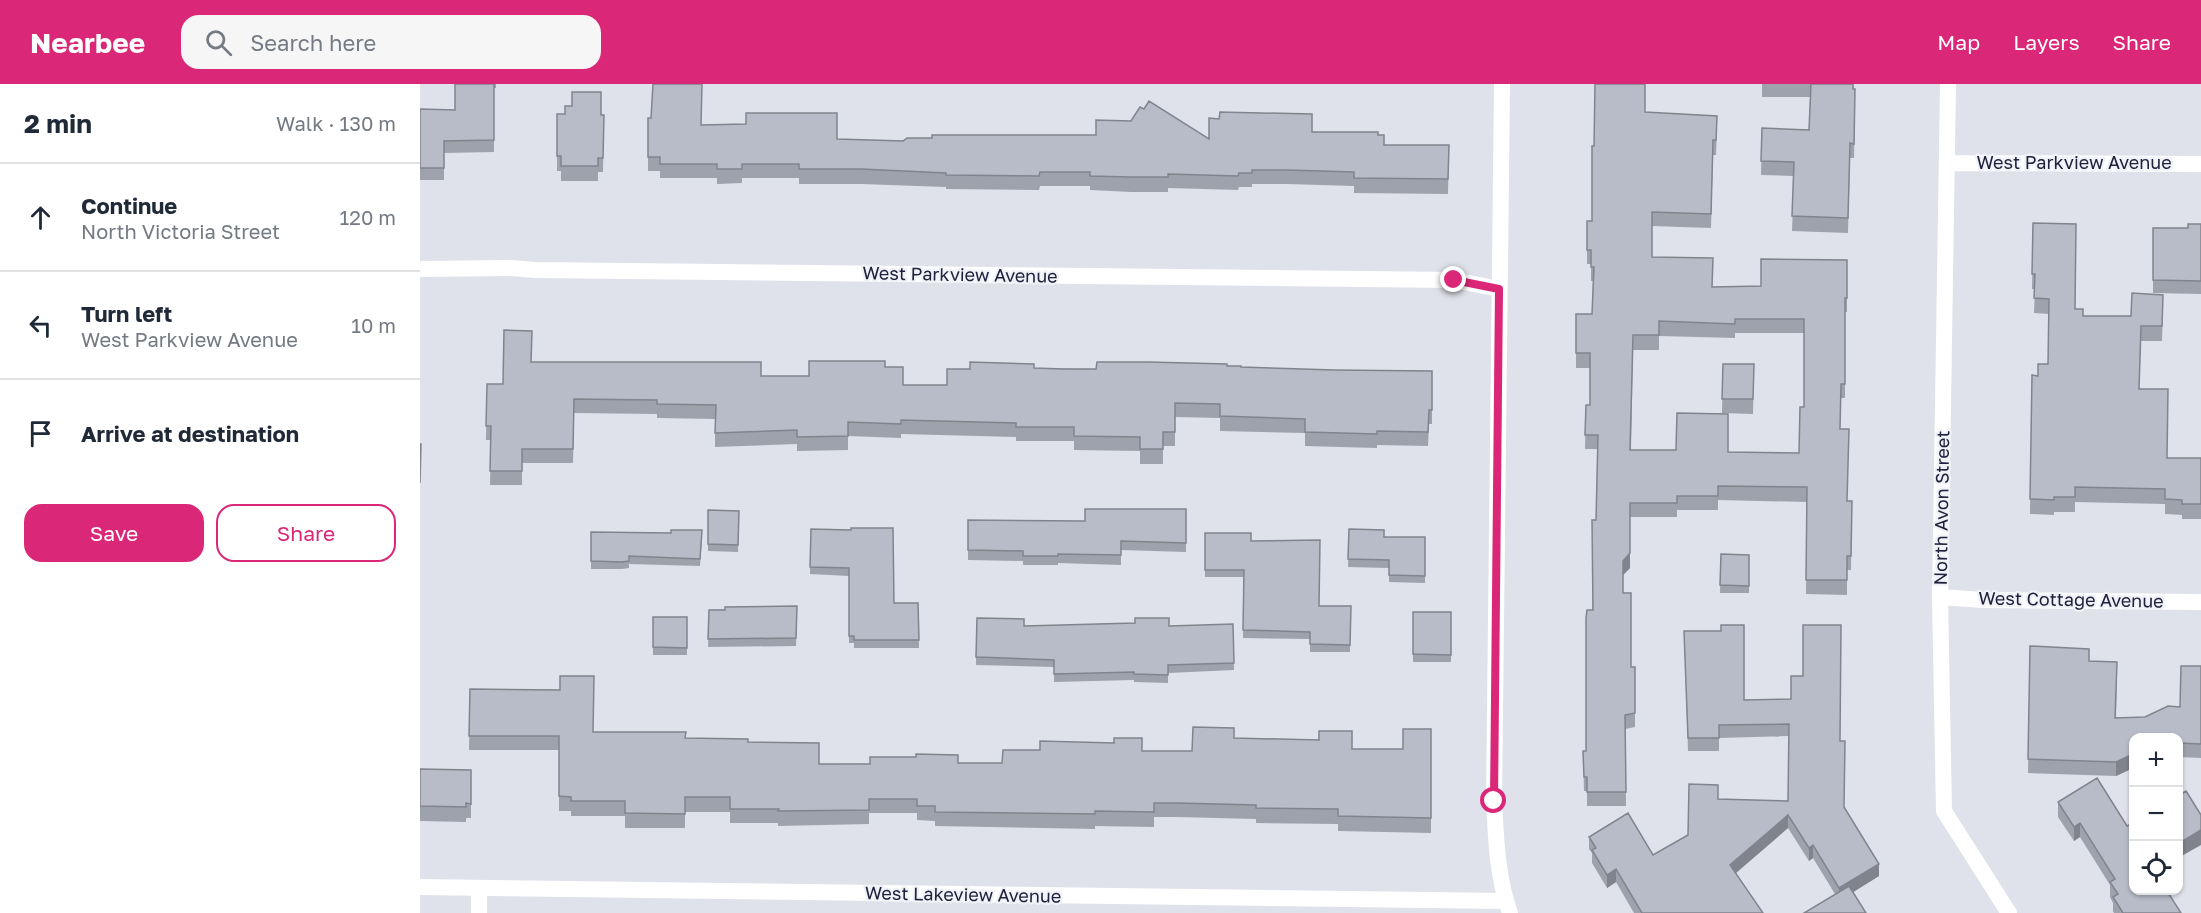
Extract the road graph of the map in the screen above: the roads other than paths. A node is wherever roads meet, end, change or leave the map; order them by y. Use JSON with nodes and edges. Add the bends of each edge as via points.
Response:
{"nodes":[{"id":1,"x":1502,"y":84,"type":"edge"},
{"id":2,"x":1948,"y":84,"type":"edge"},
{"id":3,"x":1947,"y":163,"type":"junction"},
{"id":4,"x":2201,"y":164,"type":"edge"},
{"id":5,"x":420,"y":268,"type":"edge"},
{"id":6,"x":1499,"y":289,"type":"junction"},
{"id":7,"x":1940,"y":597,"type":"junction"},
{"id":8,"x":2201,"y":602,"type":"edge"},
{"id":9,"x":420,"y":887,"type":"edge"},
{"id":10,"x":479,"y":888,"type":"junction"},
{"id":11,"x":1508,"y":907,"type":"edge"},
{"id":12,"x":479,"y":913,"type":"edge"},
{"id":13,"x":2009,"y":913,"type":"edge"}],
"edges":[{"from":1,"to":6,"type":"street"},
{"from":2,"to":3,"type":"street","name":"North Avon Street"},
{"from":3,"to":4,"type":"street","name":"West Parkview Avenue"},
{"from":3,"to":7,"type":"street","name":"North Avon Street"},
{"from":5,"to":6,"type":"street","name":"West Parkview Avenue","via":[[1454,280]]},
{"from":6,"to":11,"type":"street","via":[[1494,801],[1496,848]]},
{"from":7,"to":8,"type":"street","name":"West Cottage Avenue"},
{"from":7,"to":13,"type":"street","name":"North Avon Street","via":[[1944,811]]},
{"from":9,"to":10,"type":"street","name":"West Lakeview Avenue"},
{"from":10,"to":11,"type":"street","name":"West Lakeview Avenue"},
{"from":10,"to":12,"type":"street"}]}
